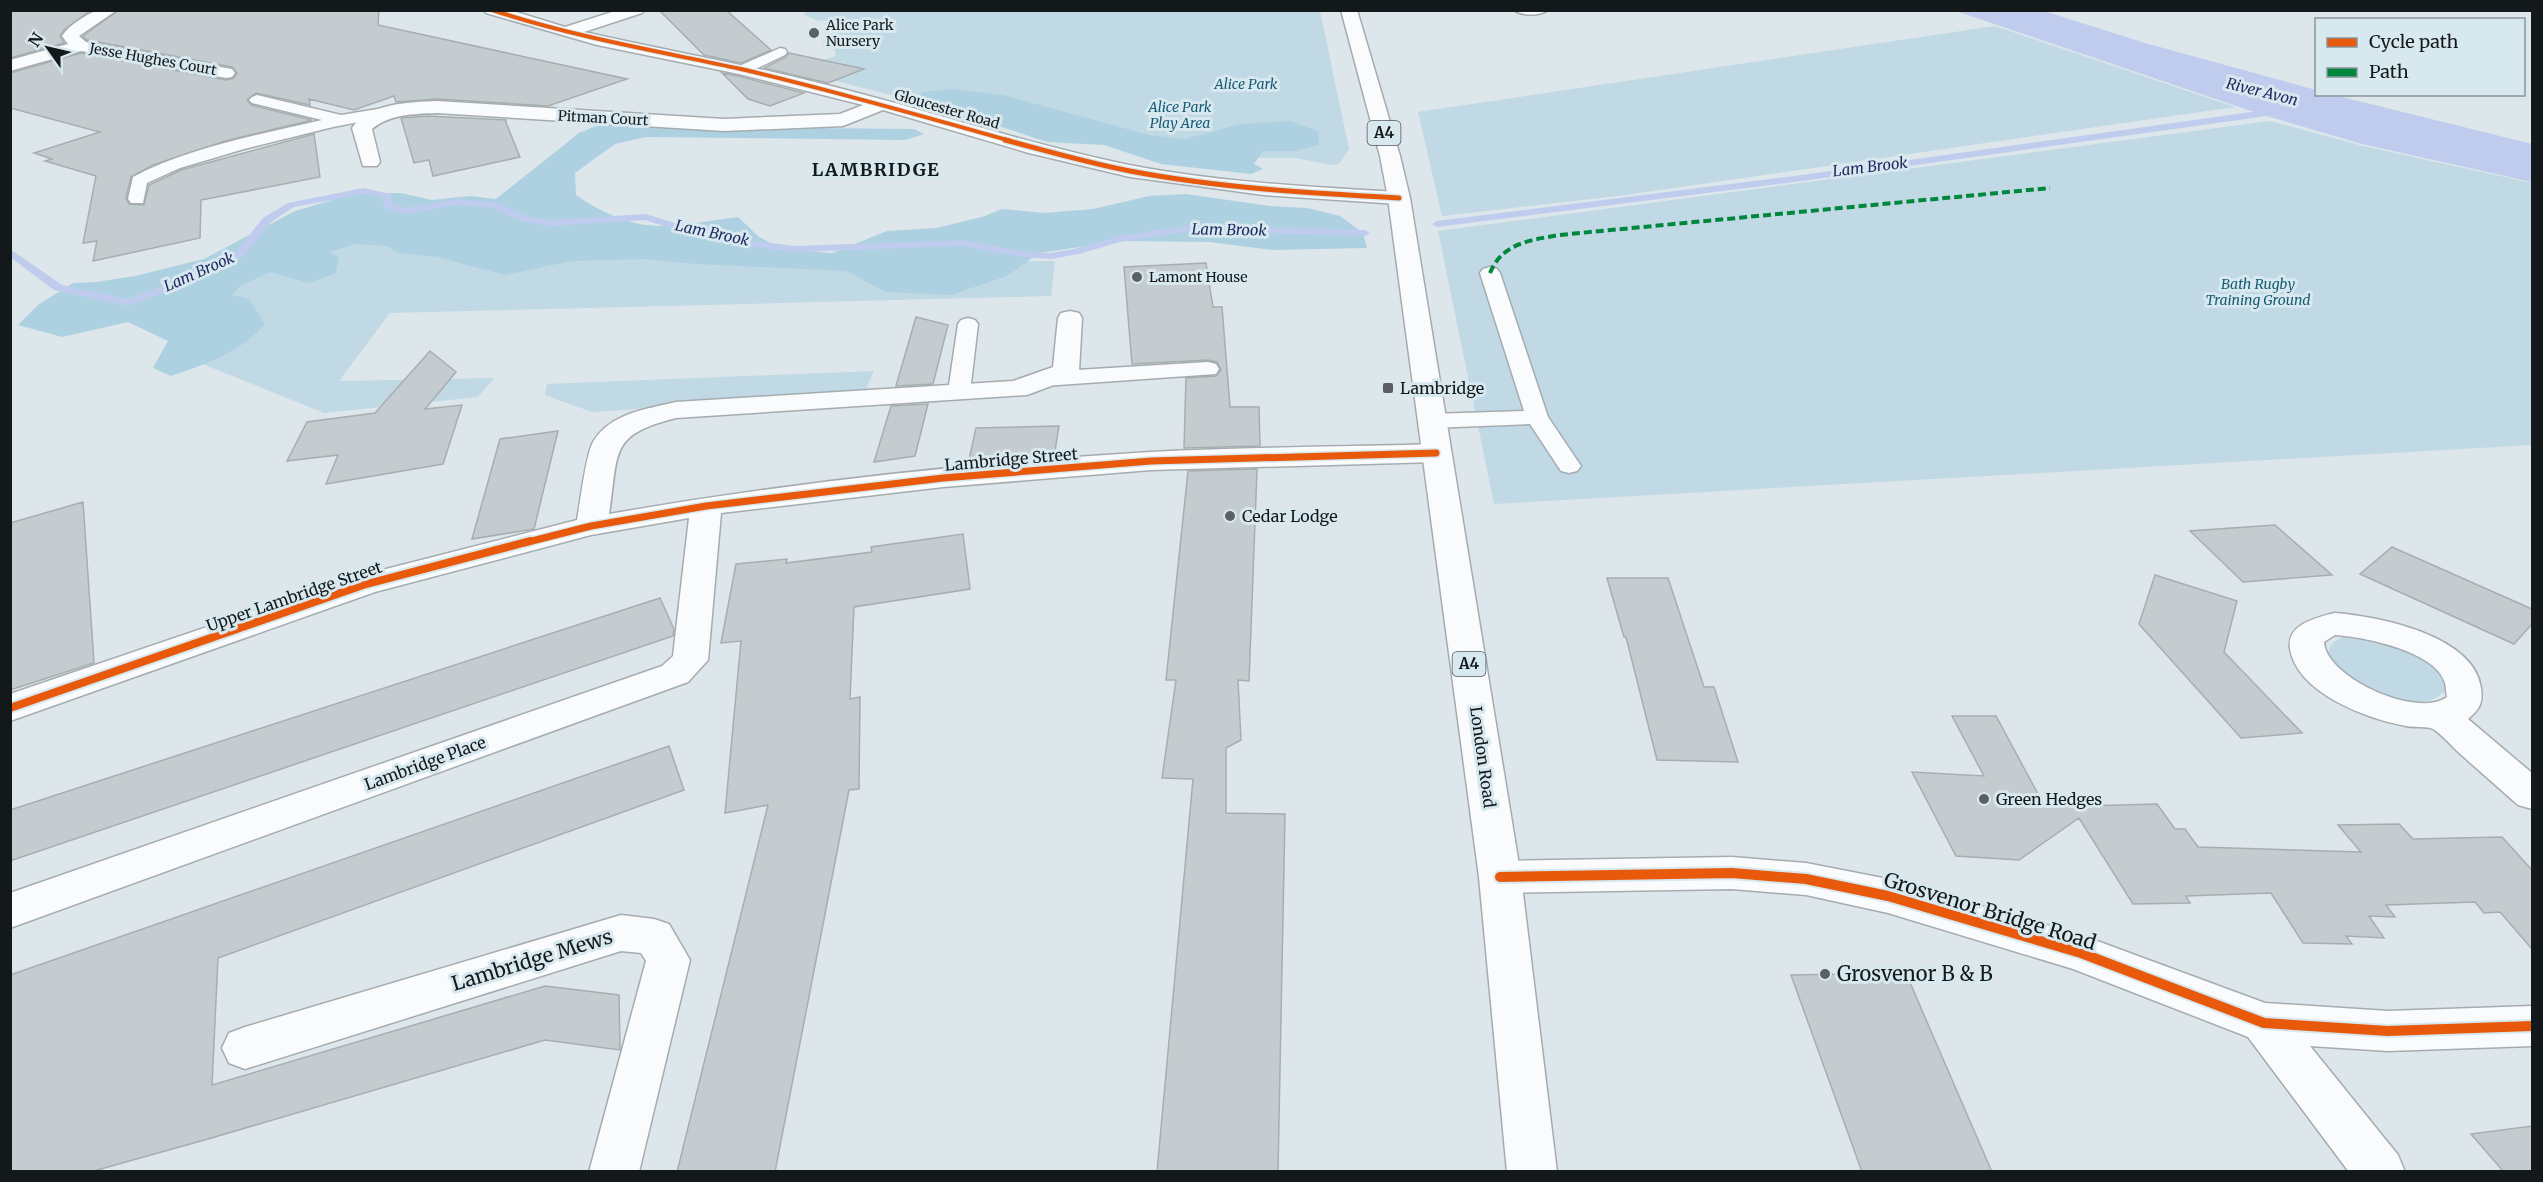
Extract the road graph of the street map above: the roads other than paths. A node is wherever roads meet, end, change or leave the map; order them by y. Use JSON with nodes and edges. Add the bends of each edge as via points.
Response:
{"nodes":[{"id":1,"x":109,"y":10,"type":"edge"},
{"id":2,"x":492,"y":10,"type":"edge"},
{"id":3,"x":636,"y":10,"type":"edge"},
{"id":4,"x":1349,"y":10,"type":"edge"},
{"id":5,"x":1520,"y":10,"type":"edge"},
{"id":6,"x":1542,"y":10,"type":"edge"},
{"id":7,"x":565,"y":33,"type":"junction"},
{"id":8,"x":80,"y":46,"type":"junction"},
{"id":9,"x":780,"y":52,"type":"dead end"},
{"id":10,"x":10,"y":66,"type":"edge"},
{"id":11,"x":742,"y":70,"type":"junction"},
{"id":12,"x":226,"y":73,"type":"dead end"},
{"id":13,"x":258,"y":99,"type":"dead end"},
{"id":14,"x":882,"y":104,"type":"junction"},
{"id":15,"x":390,"y":112,"type":"junction"},
{"id":16,"x":342,"y":120,"type":"junction"},
{"id":17,"x":370,"y":162,"type":"dead end"},
{"id":18,"x":1399,"y":198,"type":"junction"},
{"id":19,"x":137,"y":199,"type":"dead end"},
{"id":20,"x":1490,"y":273,"type":"dead end"},
{"id":21,"x":1070,"y":318,"type":"dead end"},
{"id":22,"x":968,"y":324,"type":"dead end"},
{"id":23,"x":1208,"y":369,"type":"dead end"},
{"id":24,"x":1044,"y":379,"type":"junction"},
{"id":25,"x":959,"y":392,"type":"junction"},
{"id":26,"x":1537,"y":417,"type":"junction"},
{"id":27,"x":1434,"y":437,"type":"junction"},
{"id":28,"x":1569,"y":465,"type":"dead end"},
{"id":29,"x":706,"y":506,"type":"junction"},
{"id":30,"x":591,"y":526,"type":"junction"},
{"id":31,"x":10,"y":708,"type":"edge"},
{"id":32,"x":2440,"y":716,"type":"dead end"},
{"id":33,"x":2532,"y":795,"type":"edge"},
{"id":34,"x":1500,"y":877,"type":"junction"},
{"id":35,"x":10,"y":911,"type":"edge"},
{"id":36,"x":2264,"y":1023,"type":"junction"},
{"id":37,"x":2532,"y":1026,"type":"edge"},
{"id":38,"x":244,"y":1048,"type":"dead end"},
{"id":39,"x":614,"y":1172,"type":"edge"},
{"id":40,"x":1532,"y":1172,"type":"edge"},
{"id":41,"x":2380,"y":1172,"type":"edge"}],
"edges":[{"from":1,"to":8,"type":"main road","name":"Jesse Hughes Court","via":[[78,27],[70,36]]},
{"from":2,"to":7,"type":"main road","name":"Gloucester Road"},
{"from":3,"to":7,"type":"main road"},
{"from":4,"to":18,"type":"main road","number":"A4"},
{"from":5,"to":6,"type":"lane"},
{"from":7,"to":11,"type":"main road","name":"Gloucester Road"},
{"from":8,"to":10,"type":"main road","name":"Jesse Hughes Court"},
{"from":8,"to":12,"type":"main road","name":"Jesse Hughes Court"},
{"from":9,"to":11,"type":"lane"},
{"from":11,"to":14,"type":"main road","name":"Gloucester Road"},
{"from":13,"to":16,"type":"lane"},
{"from":14,"to":15,"type":"main road","name":"Pitman Court","via":[[843,120],[724,125],[437,107]]},
{"from":14,"to":18,"type":"main road","name":"Gloucester Road","via":[[1018,144],[1132,171],[1314,194]]},
{"from":15,"to":16,"type":"lane"},
{"from":15,"to":17,"type":"main road","name":"Pitman Court","via":[[371,119],[362,129]]},
{"from":16,"to":19,"type":"lane","via":[[152,173],[139,181]]},
{"from":18,"to":27,"type":"main road","name":"London Road","number":"A4"},
{"from":20,"to":26,"type":"lane"},
{"from":21,"to":24,"type":"main road","via":[[1066,371]]},
{"from":22,"to":25,"type":"lane"},
{"from":23,"to":24,"type":"lane"},
{"from":24,"to":25,"type":"main road","via":[[1017,389]]},
{"from":25,"to":30,"type":"main road","via":[[676,410],[644,418],[622,428],[606,444]]},
{"from":26,"to":27,"type":"lane"},
{"from":26,"to":28,"type":"lane"},
{"from":27,"to":29,"type":"main road","name":"Lambridge Street","via":[[943,478]]},
{"from":27,"to":34,"type":"main road","name":"London Road","number":"A4"},
{"from":29,"to":30,"type":"main road","name":"Lambridge Street"},
{"from":29,"to":35,"type":"main road","name":"Lambridge Place","via":[[690,660],[675,674]]},
{"from":30,"to":31,"type":"main road","name":"Upper Lambridge Street","via":[[363,585]]},
{"from":32,"to":33,"type":"main road"},
{"from":34,"to":36,"type":"main road","name":"Grosvenor Bridge Road","via":[[1732,873],[1806,879],[1888,896],[2081,953]]},
{"from":34,"to":40,"type":"main road","name":"London Road","number":"A4"},
{"from":36,"to":37,"type":"main road","name":"Grosvenor Bridge Road","via":[[2388,1031]]},
{"from":36,"to":41,"type":"main road"},
{"from":38,"to":39,"type":"main road","name":"Lambridge Mews","via":[[621,933],[654,937],[668,960]]}]}
